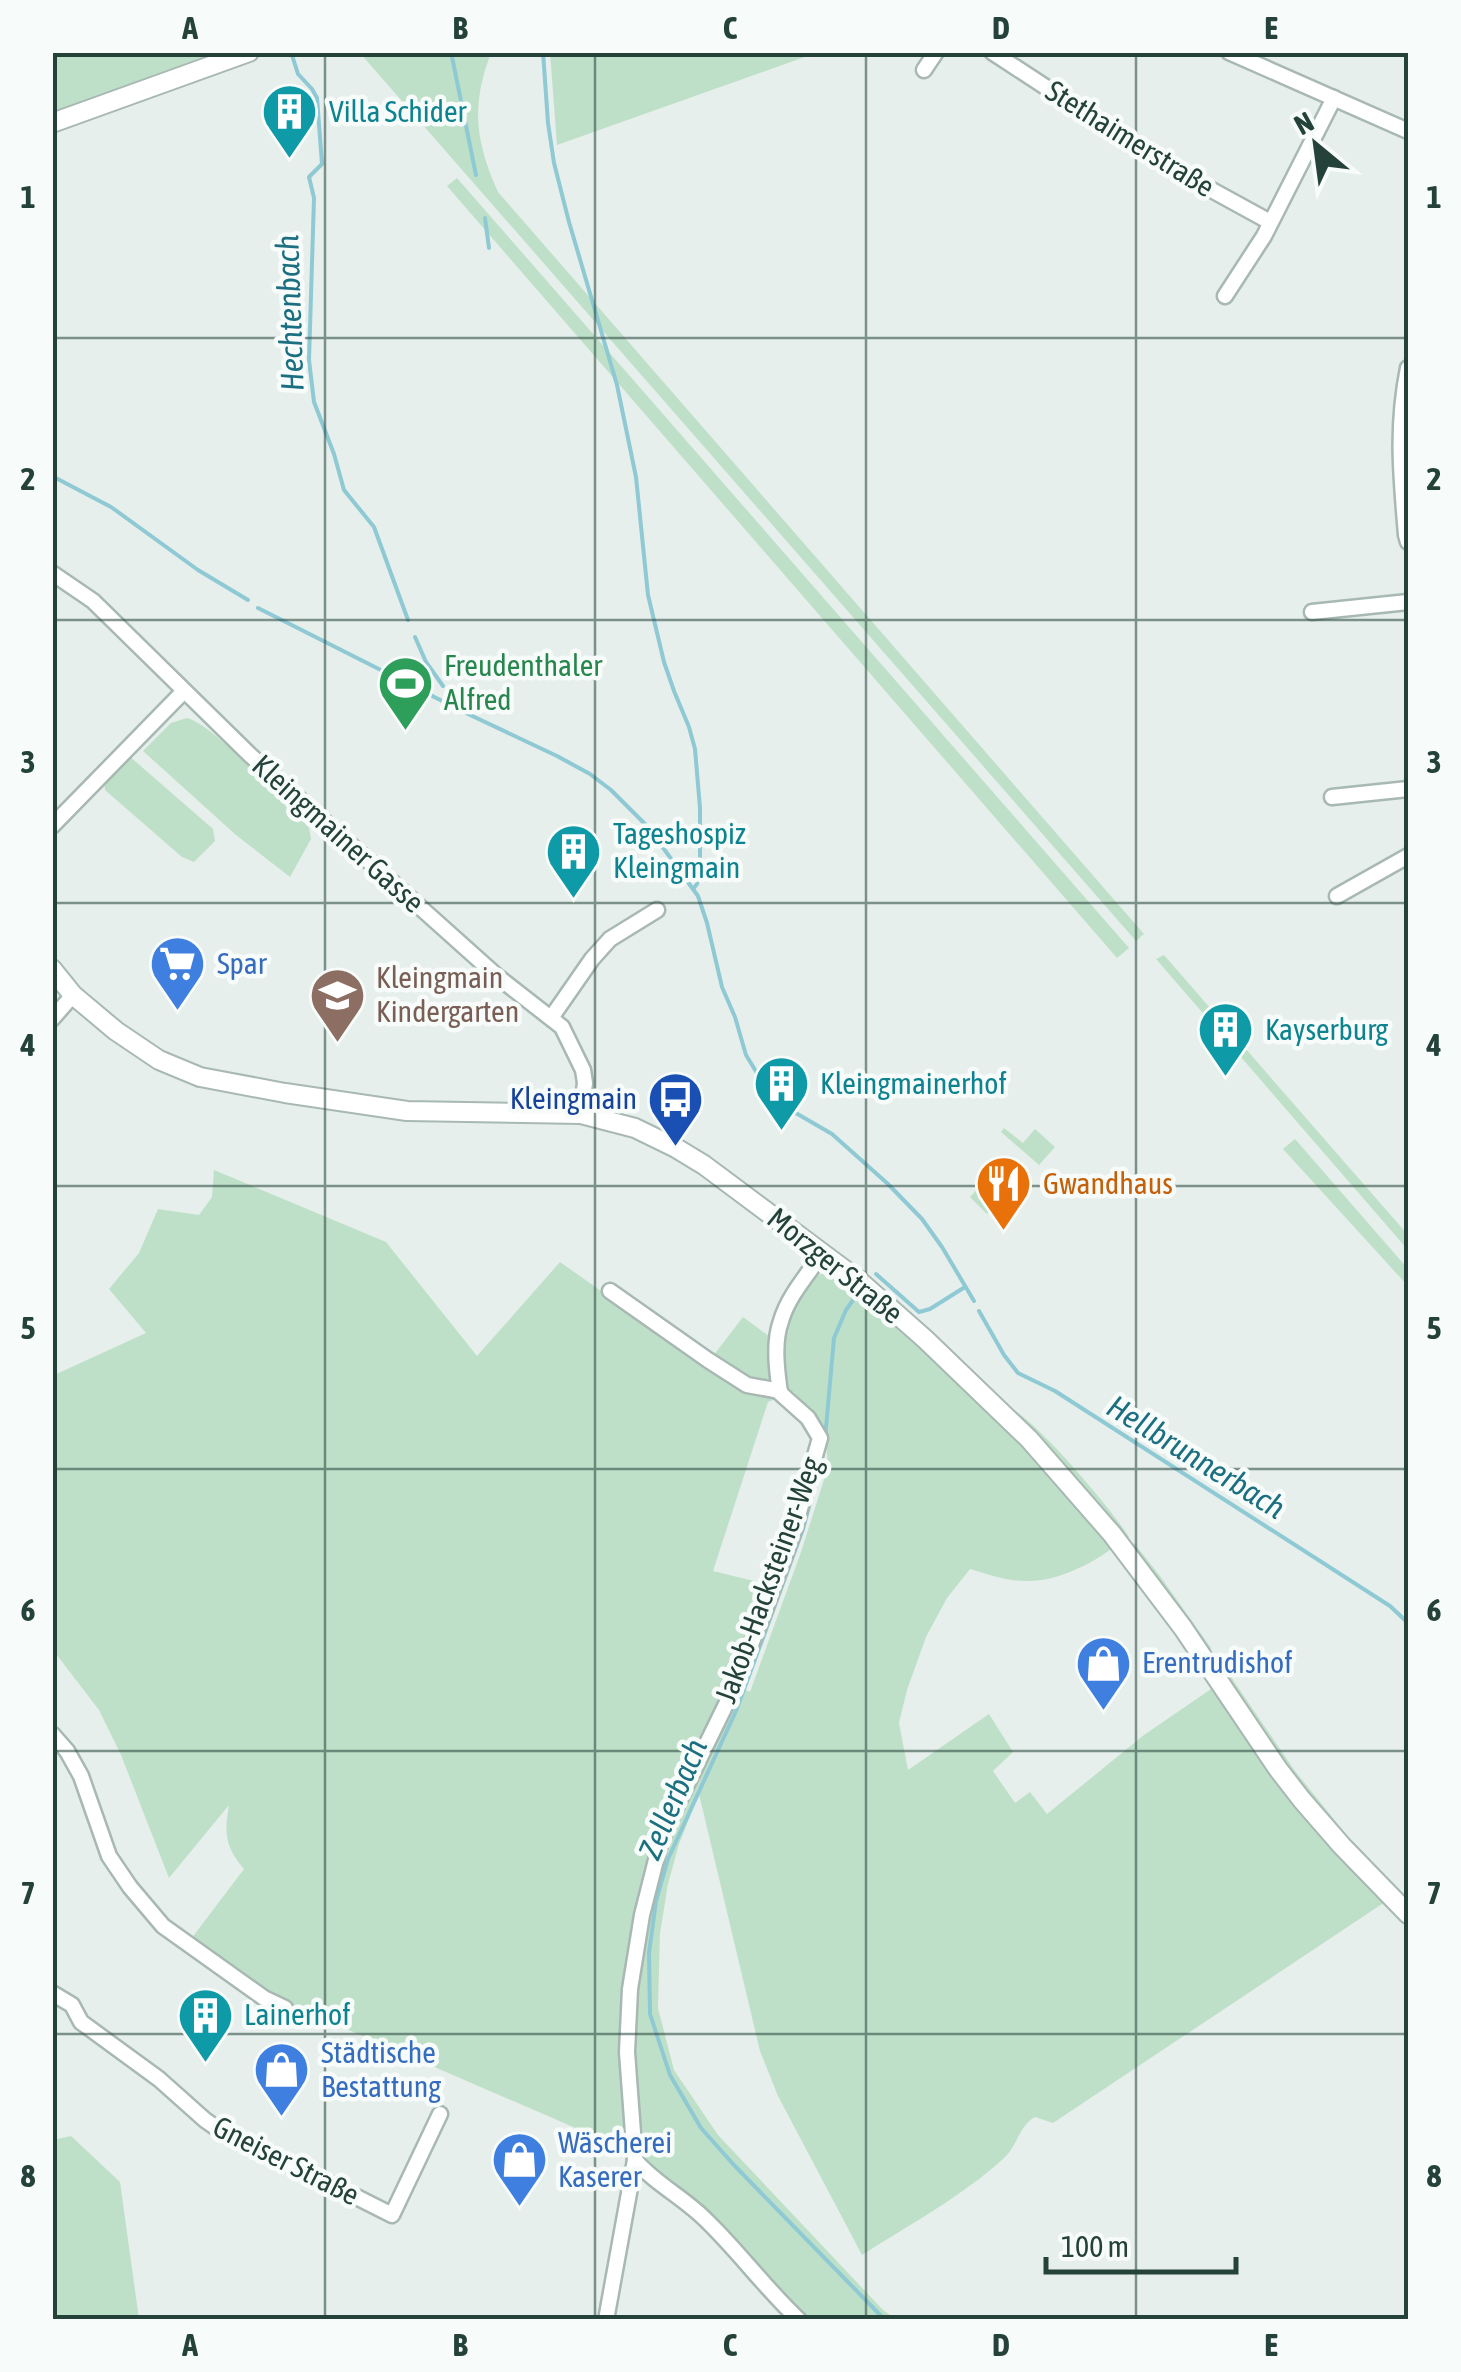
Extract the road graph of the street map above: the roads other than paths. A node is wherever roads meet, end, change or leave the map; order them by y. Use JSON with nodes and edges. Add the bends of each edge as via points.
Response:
{"nodes":[{"id":1,"x":249,"y":52,"type":"edge"},
{"id":2,"x":936,"y":52,"type":"edge"},
{"id":3,"x":992,"y":52,"type":"edge"},
{"id":4,"x":1229,"y":52,"type":"edge"},
{"id":5,"x":924,"y":70,"type":"dead end"},
{"id":6,"x":1334,"y":98,"type":"junction"},
{"id":7,"x":52,"y":123,"type":"edge"},
{"id":8,"x":1408,"y":131,"type":"edge"},
{"id":9,"x":1270,"y":222,"type":"junction"},
{"id":10,"x":1225,"y":296,"type":"dead end"},
{"id":11,"x":1408,"y":368,"type":"edge"},
{"id":12,"x":1408,"y":542,"type":"edge"},
{"id":13,"x":52,"y":573,"type":"edge"},
{"id":14,"x":1408,"y":602,"type":"edge"},
{"id":15,"x":1312,"y":612,"type":"dead end"},
{"id":16,"x":184,"y":691,"type":"junction"},
{"id":17,"x":1408,"y":789,"type":"edge"},
{"id":18,"x":1332,"y":797,"type":"dead end"},
{"id":19,"x":52,"y":826,"type":"edge"},
{"id":20,"x":1408,"y":856,"type":"edge"},
{"id":21,"x":1338,"y":896,"type":"dead end"},
{"id":22,"x":656,"y":910,"type":"dead end"},
{"id":23,"x":52,"y":969,"type":"edge"},
{"id":24,"x":73,"y":996,"type":"junction"},
{"id":25,"x":551,"y":1018,"type":"junction"},
{"id":26,"x":52,"y":1019,"type":"edge"},
{"id":27,"x":582,"y":1114,"type":"junction"},
{"id":28,"x":822,"y":1252,"type":"junction"},
{"id":29,"x":610,"y":1291,"type":"dead end"},
{"id":30,"x":780,"y":1391,"type":"junction"},
{"id":31,"x":52,"y":1734,"type":"edge"},
{"id":32,"x":1408,"y":1914,"type":"edge"},
{"id":33,"x":52,"y":1993,"type":"edge"},
{"id":34,"x":285,"y":2008,"type":"dead end"},
{"id":35,"x":440,"y":2114,"type":"dead end"},
{"id":36,"x":635,"y":2160,"type":"junction"},
{"id":37,"x":606,"y":2320,"type":"edge"},
{"id":38,"x":799,"y":2320,"type":"edge"}],
"edges":[{"from":1,"to":7,"type":"street"},
{"from":2,"to":5,"type":"street"},
{"from":3,"to":9,"type":"street","name":"Stethaimerstraße","via":[[1157,160]]},
{"from":4,"to":6,"type":"street"},
{"from":6,"to":8,"type":"street"},
{"from":6,"to":9,"type":"street"},
{"from":9,"to":10,"type":"street"},
{"from":11,"to":12,"type":"street","via":[[1399,449]]},
{"from":13,"to":16,"type":"street","name":"Kleingmainer Gasse","via":[[93,601]]},
{"from":14,"to":15,"type":"street"},
{"from":16,"to":19,"type":"street"},
{"from":16,"to":25,"type":"street","name":"Kleingmainer Gasse"},
{"from":17,"to":18,"type":"street"},
{"from":20,"to":21,"type":"street"},
{"from":22,"to":25,"type":"street","via":[[610,939]]},
{"from":23,"to":24,"type":"street","name":"Morzger Straße"},
{"from":24,"to":26,"type":"street"},
{"from":24,"to":27,"type":"street","name":"Morzger Straße","via":[[159,1060],[223,1083],[407,1111]]},
{"from":25,"to":27,"type":"street","name":"Kleingmainer Gasse","via":[[583,1070]]},
{"from":27,"to":28,"type":"street","name":"Morzger Straße","via":[[676,1148]]},
{"from":28,"to":30,"type":"street","via":[[780,1324]]},
{"from":28,"to":32,"type":"street","name":"Morzger Straße","via":[[978,1389],[1073,1488],[1183,1628],[1302,1800]]},
{"from":29,"to":30,"type":"street","via":[[747,1385]]},
{"from":30,"to":36,"type":"street","name":"Jakob-Hacksteiner-Weg","via":[[820,1438],[764,1612],[653,1870],[630,1989]]},
{"from":31,"to":34,"type":"street","via":[[81,1776],[109,1856],[154,1916]]},
{"from":33,"to":35,"type":"street","name":"Gneiser Straße","via":[[228,2136],[392,2215]]},
{"from":36,"to":37,"type":"street"},
{"from":36,"to":38,"type":"street","via":[[707,2220]]}]}
